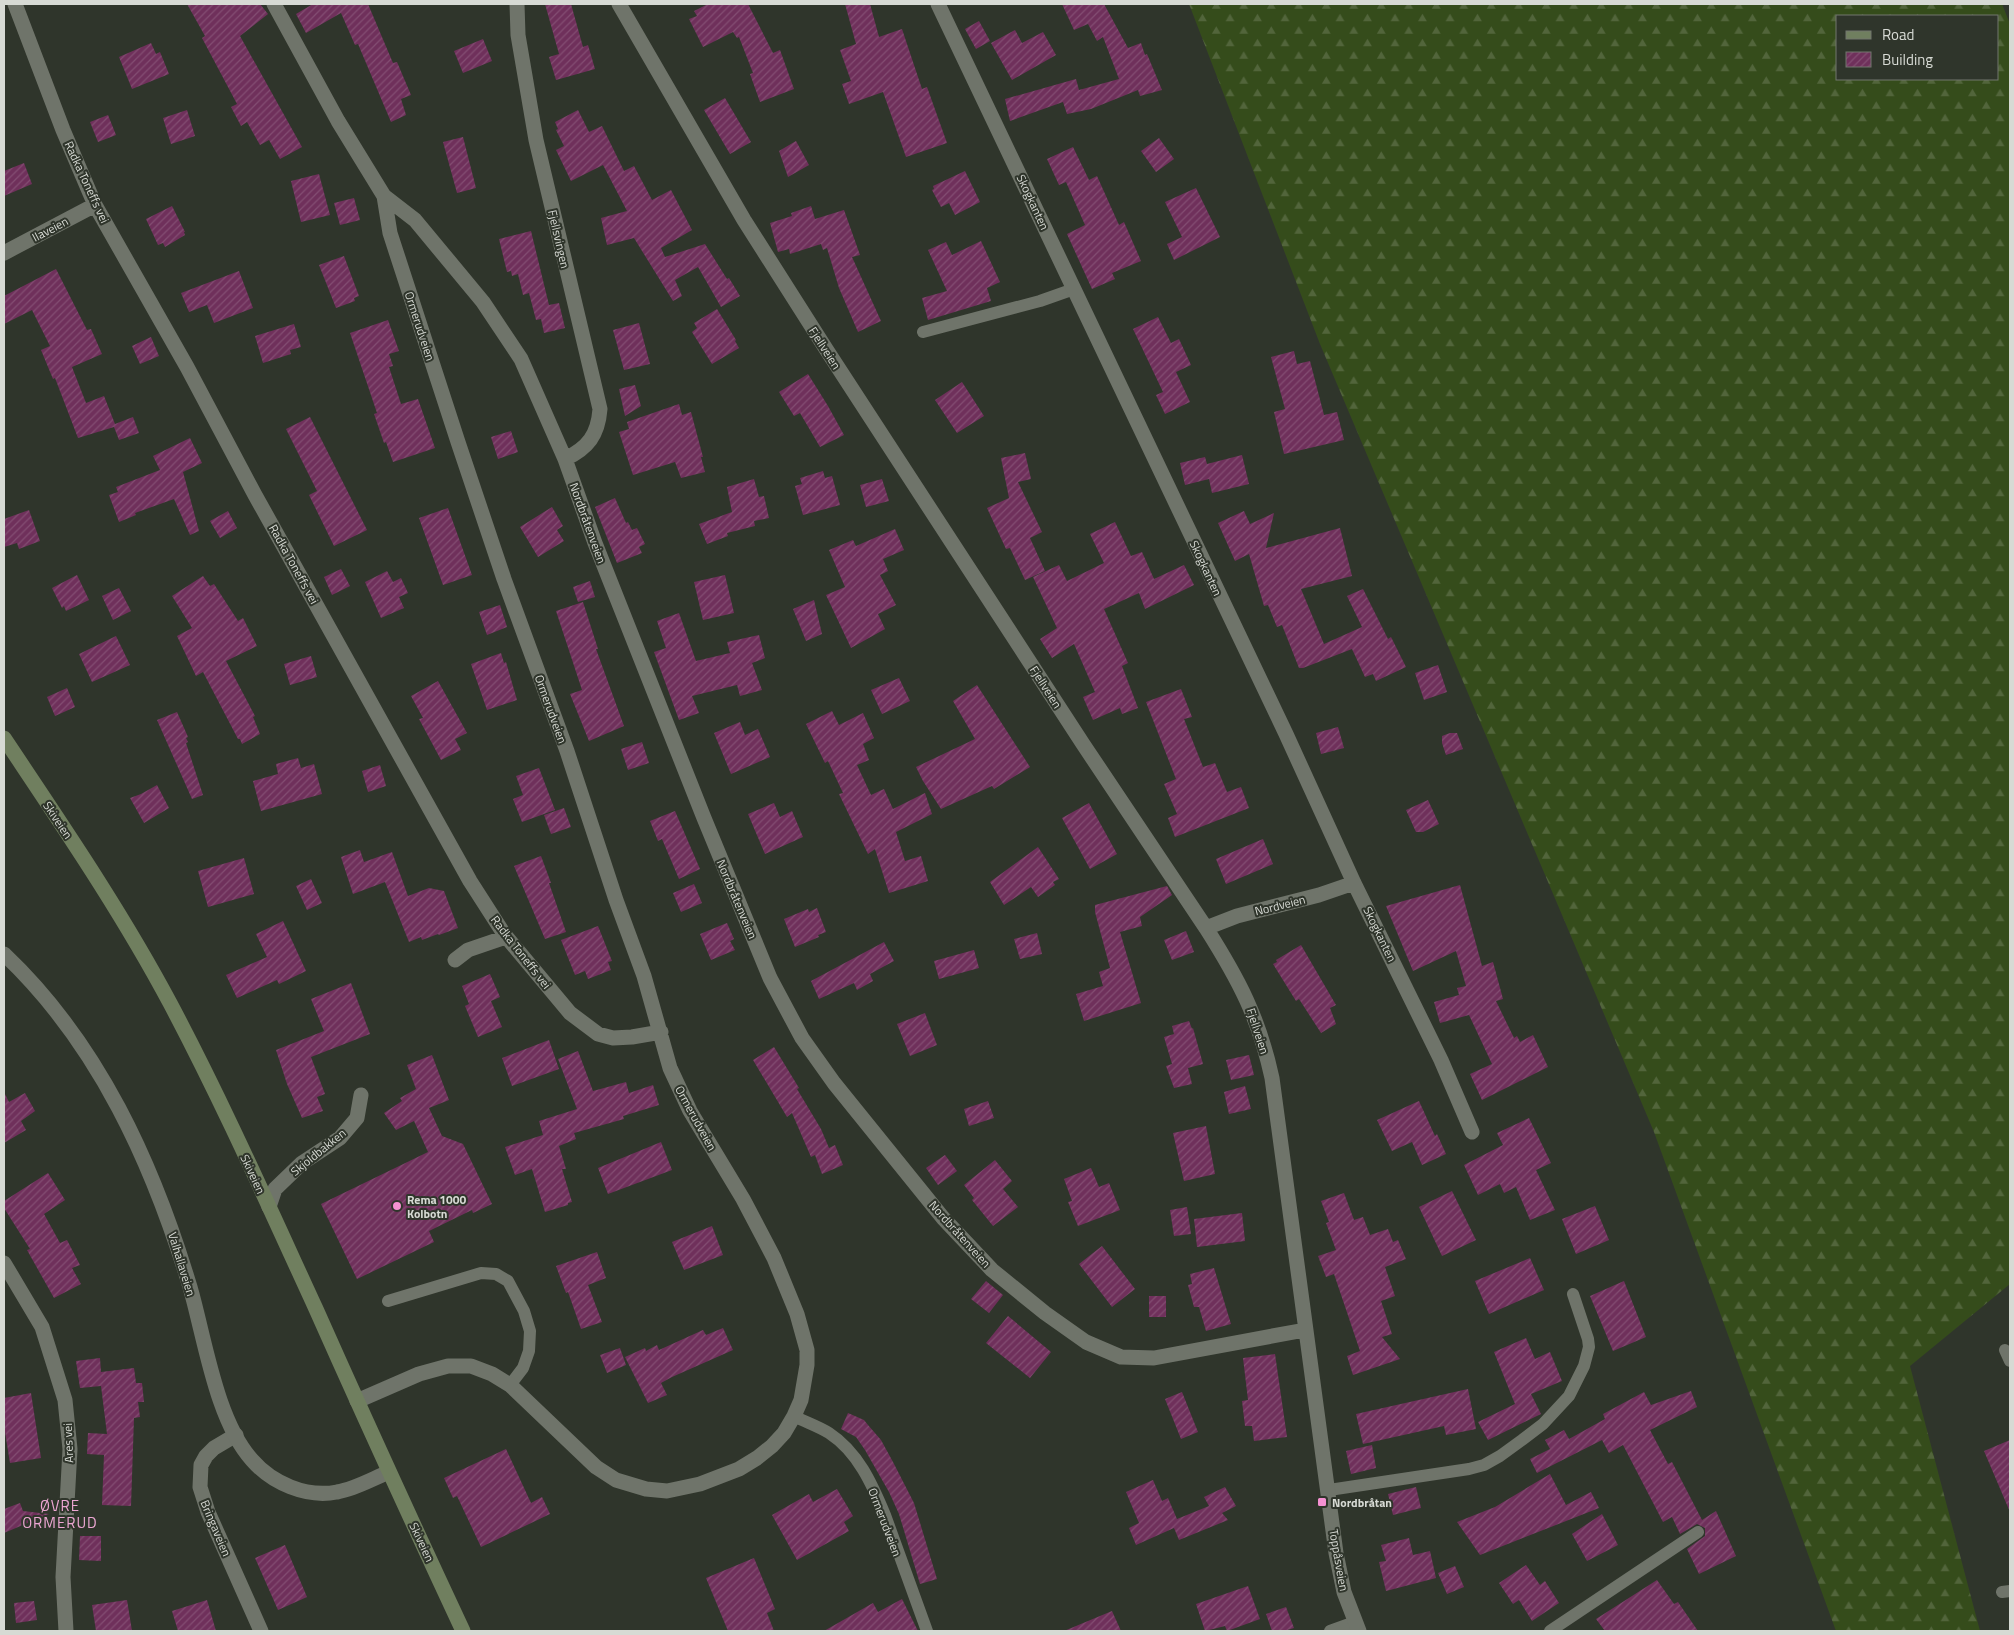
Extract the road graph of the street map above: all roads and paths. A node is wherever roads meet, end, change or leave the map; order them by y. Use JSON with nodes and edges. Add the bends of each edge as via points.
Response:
{"nodes":[{"id":1,"x":15,"y":4,"type":"edge"},
{"id":2,"x":274,"y":4,"type":"edge"},
{"id":3,"x":517,"y":4,"type":"edge"},
{"id":4,"x":619,"y":4,"type":"edge"},
{"id":5,"x":938,"y":4,"type":"edge"},
{"id":6,"x":384,"y":196,"type":"junction"},
{"id":7,"x":95,"y":205,"type":"junction"},
{"id":8,"x":4,"y":253,"type":"edge"},
{"id":9,"x":1074,"y":289,"type":"junction"},
{"id":10,"x":923,"y":332,"type":"dead end"},
{"id":11,"x":565,"y":459,"type":"junction"},
{"id":12,"x":4,"y":738,"type":"edge"},
{"id":13,"x":1354,"y":883,"type":"junction"},
{"id":14,"x":1206,"y":928,"type":"junction"},
{"id":15,"x":506,"y":937,"type":"junction"},
{"id":16,"x":4,"y":954,"type":"edge"},
{"id":17,"x":454,"y":960,"type":"dead end"},
{"id":18,"x":662,"y":1032,"type":"junction"},
{"id":19,"x":362,"y":1095,"type":"dead end"},
{"id":20,"x":1472,"y":1132,"type":"dead end"},
{"id":21,"x":269,"y":1207,"type":"junction"},
{"id":22,"x":5,"y":1267,"type":"edge"},
{"id":23,"x":1573,"y":1294,"type":"dead end"},
{"id":24,"x":388,"y":1301,"type":"dead end"},
{"id":25,"x":1305,"y":1330,"type":"junction"},
{"id":26,"x":510,"y":1385,"type":"junction"},
{"id":27,"x":357,"y":1401,"type":"junction"},
{"id":28,"x":794,"y":1416,"type":"junction"},
{"id":29,"x":1319,"y":1426,"type":"joint"},
{"id":30,"x":236,"y":1435,"type":"junction"},
{"id":31,"x":389,"y":1472,"type":"junction"},
{"id":32,"x":1329,"y":1490,"type":"junction"},
{"id":33,"x":1698,"y":1532,"type":"dead end"},
{"id":34,"x":1357,"y":1626,"type":"edge"},
{"id":35,"x":66,"y":1631,"type":"edge"},
{"id":36,"x":261,"y":1631,"type":"edge"},
{"id":37,"x":463,"y":1631,"type":"edge"},
{"id":38,"x":927,"y":1631,"type":"edge"},
{"id":39,"x":1330,"y":1631,"type":"edge"},
{"id":40,"x":1550,"y":1631,"type":"edge"}],
"edges":[{"from":1,"to":7,"type":"street","name":"Radka Toneffs vei"},
{"from":2,"to":6,"type":"street","name":"Ormerudveien","via":[[338,121]]},
{"from":3,"to":11,"type":"street","name":"Fjellsvingen","via":[[518,35],[536,140],[600,409],[598,425],[589,443]]},
{"from":4,"to":14,"type":"street","name":"Fjellveien","via":[[744,220]]},
{"from":5,"to":9,"type":"street","name":"Skogkanten"},
{"from":6,"to":11,"type":"street","name":"Nordbråtenveien","via":[[415,220],[484,302],[521,359]]},
{"from":6,"to":18,"type":"street","name":"Ormerudveien","via":[[390,233],[458,442]]},
{"from":7,"to":8,"type":"street","name":"Ilaveien"},
{"from":7,"to":15,"type":"street","name":"Radka Toneffs vei","via":[[470,881]]},
{"from":9,"to":10,"type":"lane"},
{"from":9,"to":13,"type":"street","name":"Skogkanten"},
{"from":11,"to":25,"type":"street","name":"Nordbråtenveien","via":[[696,800],[770,978],[802,1038],[834,1083],[943,1218],[992,1270],[1045,1313],[1086,1342],[1121,1357],[1154,1358]]},
{"from":12,"to":21,"type":"main road","name":"Skiveien","via":[[134,938],[212,1085]]},
{"from":13,"to":14,"type":"street","name":"Nordveien"},
{"from":13,"to":20,"type":"street","name":"Skogkanten","via":[[1441,1060]]},
{"from":14,"to":25,"type":"street","name":"Fjellveien","via":[[1248,1000],[1268,1062]]},
{"from":15,"to":17,"type":"street","via":[[468,950]]},
{"from":15,"to":18,"type":"street","name":"Radka Toneffs vei","via":[[570,1013],[598,1034],[632,1038]]},
{"from":16,"to":30,"type":"street","name":"Valhallaveien","via":[[85,1051],[139,1146],[161,1197],[219,1395]]},
{"from":18,"to":28,"type":"street","name":"Ormerudveien","via":[[670,1068],[680,1093],[760,1230],[804,1334],[805,1383]]},
{"from":19,"to":21,"type":"street","name":"Skjoldbakken","via":[[356,1118],[340,1138],[302,1163],[275,1189]]},
{"from":21,"to":27,"type":"main road","name":"Skiveien"},
{"from":22,"to":35,"type":"street","name":"Ares vei","via":[[42,1327],[65,1400],[70,1448],[62,1577]]},
{"from":23,"to":32,"type":"lane","via":[[1588,1339],[1588,1355],[1569,1396],[1543,1424],[1500,1456],[1469,1469]]},
{"from":24,"to":26,"type":"lane","via":[[481,1273],[496,1274],[508,1281],[524,1311],[530,1331],[529,1351],[523,1368]]},
{"from":25,"to":29,"type":"street","name":"Fjellveien"},
{"from":26,"to":27,"type":"street","name":"Ormerudveien","via":[[471,1366],[448,1366],[419,1374]]},
{"from":26,"to":28,"type":"street","name":"Ormerudveien","via":[[596,1467],[616,1480],[646,1489],[683,1489],[739,1469],[772,1446]]},
{"from":27,"to":31,"type":"main road","name":"Skiveien"},
{"from":28,"to":38,"type":"lane","name":"Ormerudveien","via":[[828,1432],[857,1461],[885,1515]]},
{"from":29,"to":32,"type":"street","name":"Toppåsveien"},
{"from":30,"to":31,"type":"street","name":"Valhallaveien","via":[[252,1461],[262,1470],[285,1486],[298,1490],[324,1494],[337,1492]]},
{"from":30,"to":36,"type":"street","name":"Bringaveien","via":[[206,1456],[201,1465],[200,1487]]},
{"from":31,"to":37,"type":"main road","name":"Skiveien"},
{"from":32,"to":34,"type":"street","name":"Toppåsveien","via":[[1336,1554],[1344,1592]]},
{"from":33,"to":40,"type":"lane"},
{"from":34,"to":39,"type":"lane"}]}
